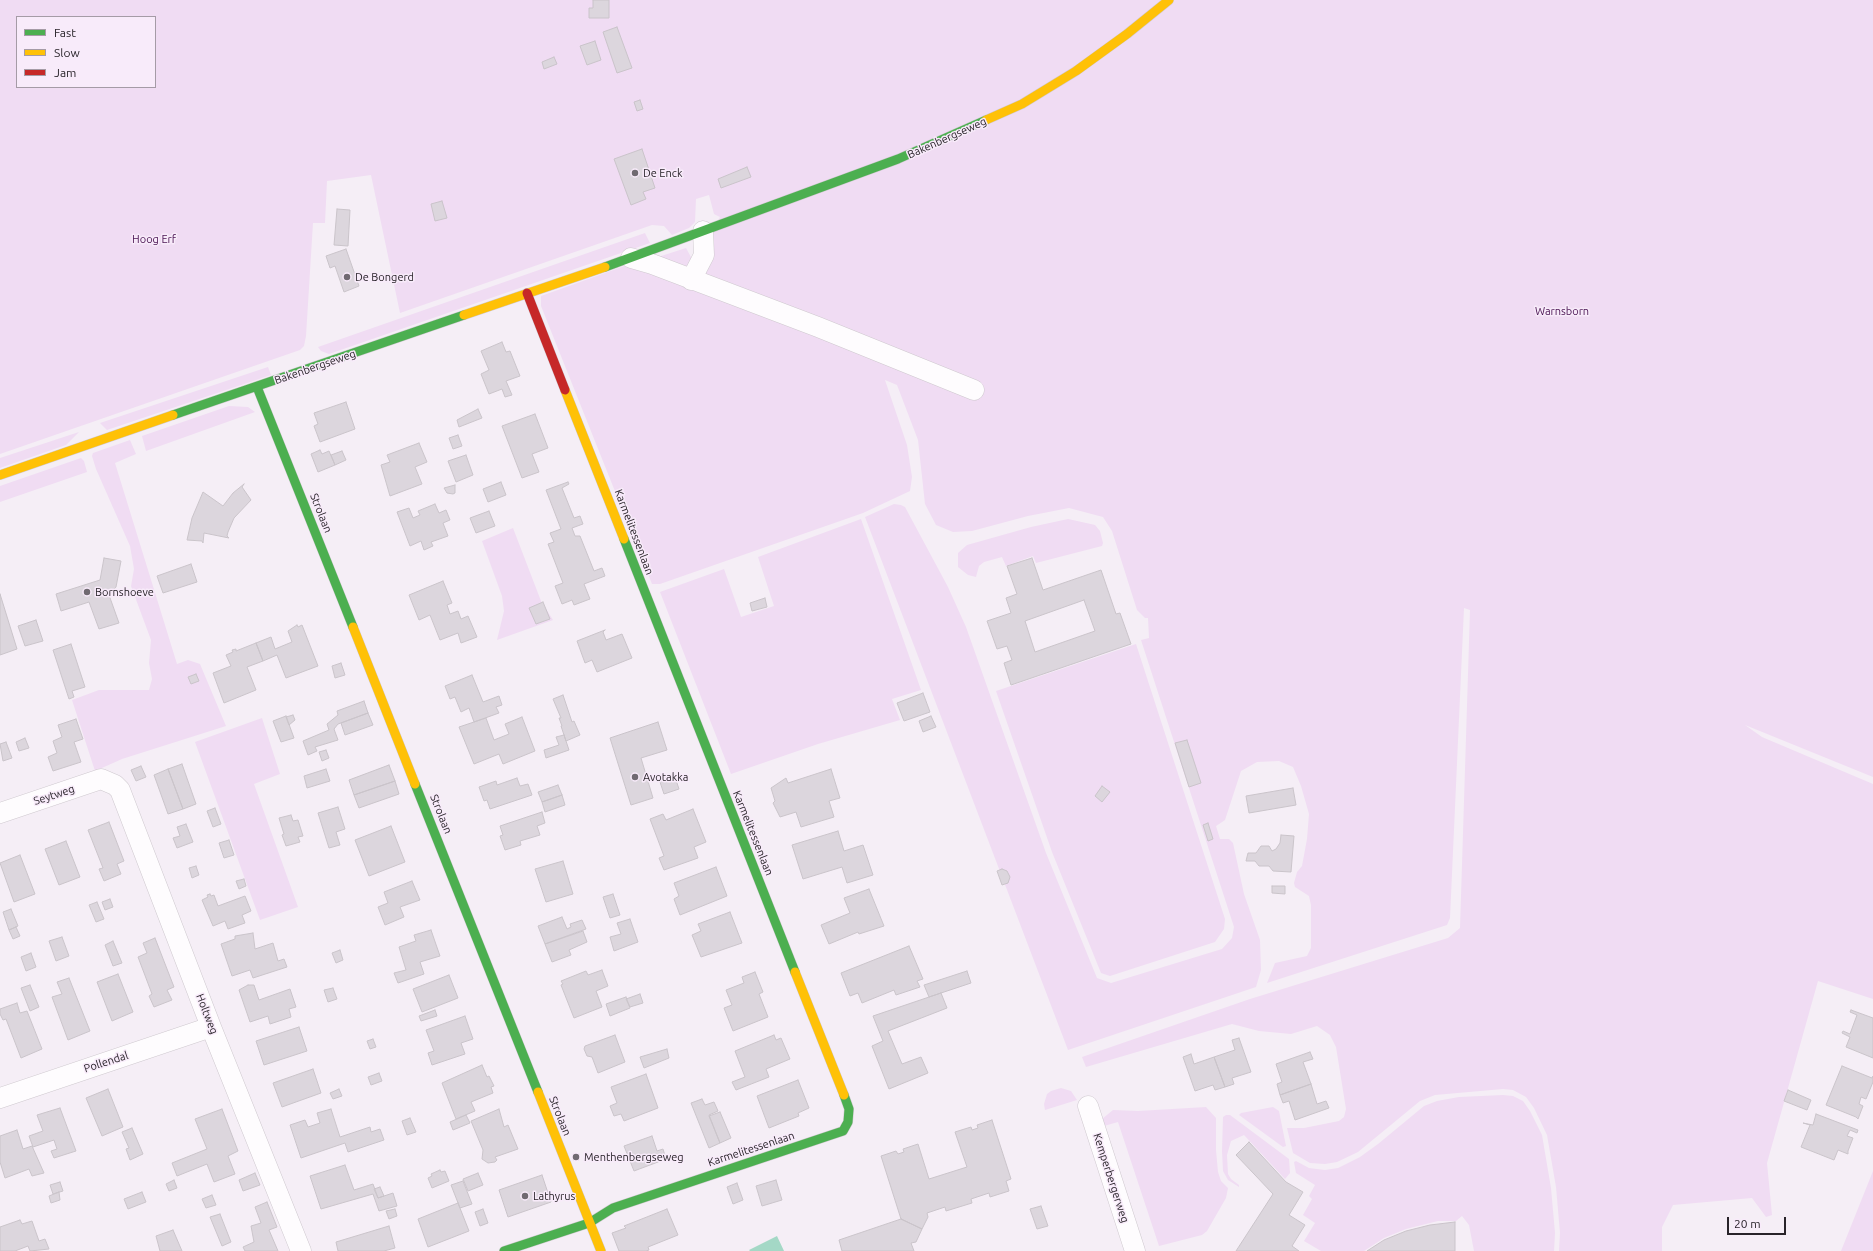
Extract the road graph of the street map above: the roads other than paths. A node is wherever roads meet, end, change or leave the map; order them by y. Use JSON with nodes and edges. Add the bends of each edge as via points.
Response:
{"nodes":[{"id":1,"x":1169,"y":0,"type":"edge"},
{"id":2,"x":703,"y":231,"type":"junction"},
{"id":3,"x":630,"y":258,"type":"junction"},
{"id":4,"x":691,"y":280,"type":"junction"},
{"id":5,"x":527,"y":293,"type":"junction"},
{"id":6,"x":258,"y":387,"type":"junction"},
{"id":7,"x":974,"y":390,"type":"dead end"},
{"id":8,"x":0,"y":476,"type":"edge"},
{"id":9,"x":109,"y":782,"type":"joint"},
{"id":10,"x":0,"y":813,"type":"edge"},
{"id":11,"x":211,"y":1027,"type":"junction"},
{"id":12,"x":0,"y":1098,"type":"edge"},
{"id":13,"x":1088,"y":1106,"type":"dead end"},
{"id":14,"x":590,"y":1223,"type":"junction"},
{"id":15,"x":301,"y":1251,"type":"edge"},
{"id":16,"x":504,"y":1251,"type":"edge"},
{"id":17,"x":601,"y":1251,"type":"edge"},
{"id":18,"x":1135,"y":1251,"type":"edge"}],
"edges":[{"from":1,"to":2,"type":"street","name":"Bakenbergseweg","via":[[1076,71],[1022,104],[898,159]]},
{"from":2,"to":3,"type":"street","name":"Bakenbergseweg"},
{"from":2,"to":4,"type":"street","via":[[704,255]]},
{"from":3,"to":4,"type":"street"},
{"from":3,"to":5,"type":"street","name":"Bakenbergseweg"},
{"from":4,"to":7,"type":"street","via":[[818,327]]},
{"from":5,"to":6,"type":"street","name":"Bakenbergseweg"},
{"from":5,"to":14,"type":"street","name":"Karmelitessenlaan","via":[[849,1109],[848,1122],[843,1131],[613,1208]]},
{"from":6,"to":8,"type":"street","name":"Bakenbergseweg"},
{"from":6,"to":14,"type":"street","name":"Strolaan"},
{"from":9,"to":10,"type":"street","name":"Seytweg","via":[[101,780]]},
{"from":9,"to":11,"type":"street","name":"Holtweg","via":[[120,790]]},
{"from":11,"to":12,"type":"street","name":"Pollendal"},
{"from":11,"to":15,"type":"street","name":"Holtweg"},
{"from":13,"to":18,"type":"street","name":"Kemperbergerweg"},
{"from":14,"to":16,"type":"street"},
{"from":14,"to":17,"type":"street","name":"Strolaan"}]}
